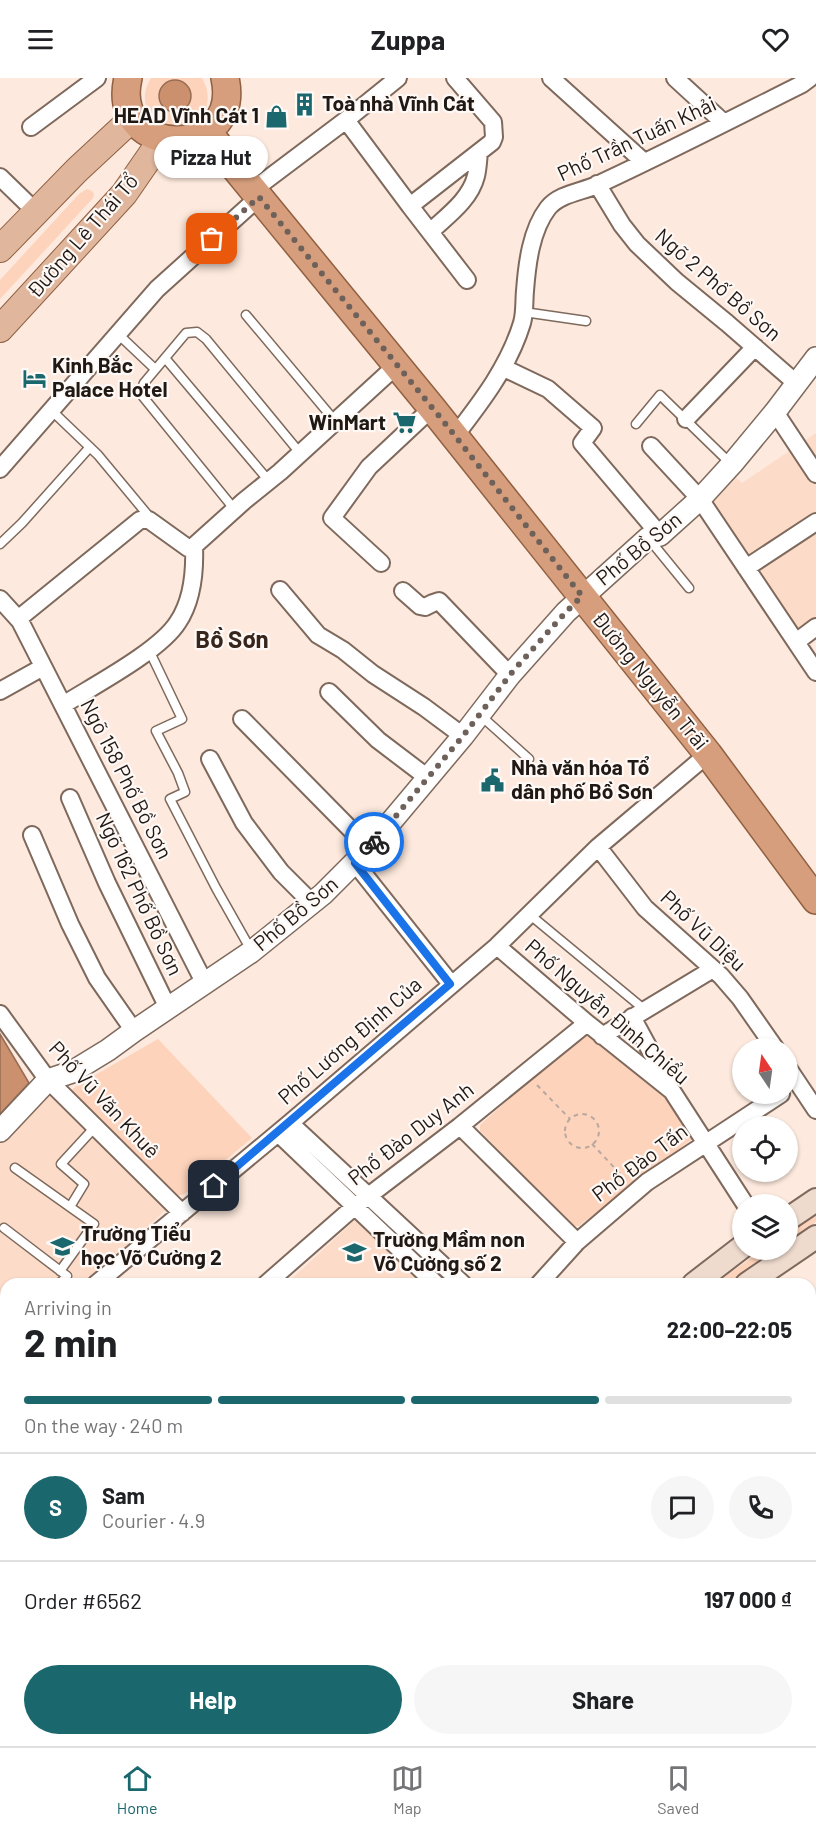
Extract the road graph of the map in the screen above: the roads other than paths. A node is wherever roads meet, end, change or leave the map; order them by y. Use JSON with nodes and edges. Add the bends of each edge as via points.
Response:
{"nodes":[{"id":1,"x":97,"y":78,"type":"edge"},
{"id":2,"x":128,"y":78,"type":"edge"},
{"id":3,"x":225,"y":78,"type":"edge"},
{"id":4,"x":398,"y":78,"type":"edge"},
{"id":5,"x":455,"y":78,"type":"edge"},
{"id":6,"x":551,"y":78,"type":"edge"},
{"id":7,"x":675,"y":78,"type":"edge"},
{"id":8,"x":802,"y":80,"type":"edge"},
{"id":9,"x":134,"y":117,"type":"junction"},
{"id":10,"x":346,"y":120,"type":"junction"},
{"id":11,"x":724,"y":123,"type":"junction"},
{"id":12,"x":32,"y":127,"type":"dead end"},
{"id":13,"x":207,"y":130,"type":"junction"},
{"id":14,"x":162,"y":139,"type":"junction"},
{"id":15,"x":479,"y":152,"type":"junction"},
{"id":16,"x":644,"y":162,"type":"junction"},
{"id":17,"x":0,"y":177,"type":"edge"},
{"id":18,"x":597,"y":184,"type":"junction"},
{"id":19,"x":256,"y":193,"type":"junction"},
{"id":20,"x":410,"y":206,"type":"junction"},
{"id":21,"x":36,"y":212,"type":"junction"},
{"id":22,"x":430,"y":232,"type":"junction"},
{"id":23,"x":0,"y":249,"type":"edge"},
{"id":24,"x":467,"y":280,"type":"dead end"},
{"id":25,"x":524,"y":312,"type":"junction"},
{"id":26,"x":246,"y":315,"type":"dead end"},
{"id":27,"x":586,"y":321,"type":"dead end"},
{"id":28,"x":0,"y":329,"type":"edge"},
{"id":29,"x":118,"y":334,"type":"junction"},
{"id":30,"x":755,"y":347,"type":"junction"},
{"id":31,"x":165,"y":358,"type":"junction"},
{"id":32,"x":816,"y":358,"type":"edge"},
{"id":33,"x":397,"y":364,"type":"junction"},
{"id":34,"x":504,"y":368,"type":"junction"},
{"id":35,"x":155,"y":369,"type":"junction"},
{"id":36,"x":796,"y":382,"type":"junction"},
{"id":37,"x":432,"y":408,"type":"junction"},
{"id":38,"x":51,"y":410,"type":"junction"},
{"id":39,"x":775,"y":412,"type":"junction"},
{"id":40,"x":687,"y":419,"type":"junction"},
{"id":41,"x":335,"y":421,"type":"junction"},
{"id":42,"x":636,"y":424,"type":"dead end"},
{"id":43,"x":455,"y":436,"type":"junction"},
{"id":44,"x":651,"y":446,"type":"dead end"},
{"id":45,"x":90,"y":447,"type":"junction"},
{"id":46,"x":300,"y":453,"type":"junction"},
{"id":47,"x":732,"y":464,"type":"junction"},
{"id":48,"x":0,"y":469,"type":"edge"},
{"id":49,"x":816,"y":474,"type":"edge"},
{"id":50,"x":268,"y":481,"type":"junction"},
{"id":51,"x":700,"y":499,"type":"junction"},
{"id":52,"x":235,"y":510,"type":"junction"},
{"id":53,"x":148,"y":520,"type":"junction"},
{"id":54,"x":816,"y":522,"type":"edge"},
{"id":55,"x":654,"y":536,"type":"junction"},
{"id":56,"x":0,"y":544,"type":"edge"},
{"id":57,"x":194,"y":546,"type":"junction"},
{"id":58,"x":381,"y":563,"type":"dead end"},
{"id":59,"x":746,"y":568,"type":"junction"},
{"id":60,"x":689,"y":588,"type":"dead end"},
{"id":61,"x":280,"y":590,"type":"dead end"},
{"id":62,"x":403,"y":591,"type":"dead end"},
{"id":63,"x":582,"y":596,"type":"junction"},
{"id":64,"x":0,"y":599,"type":"edge"},
{"id":65,"x":18,"y":619,"type":"junction"},
{"id":66,"x":816,"y":627,"type":"edge"},
{"id":67,"x":796,"y":642,"type":"junction"},
{"id":68,"x":150,"y":650,"type":"junction"},
{"id":69,"x":43,"y":667,"type":"junction"},
{"id":70,"x":816,"y":672,"type":"edge"},
{"id":71,"x":510,"y":675,"type":"junction"},
{"id":72,"x":0,"y":691,"type":"edge"},
{"id":73,"x":329,"y":692,"type":"dead end"},
{"id":74,"x":63,"y":705,"type":"junction"},
{"id":75,"x":480,"y":714,"type":"junction"},
{"id":76,"x":243,"y":718,"type":"dead end"},
{"id":77,"x":463,"y":736,"type":"junction"},
{"id":78,"x":708,"y":754,"type":"junction"},
{"id":79,"x":210,"y":759,"type":"dead end"},
{"id":80,"x":529,"y":759,"type":"dead end"},
{"id":81,"x":428,"y":778,"type":"junction"},
{"id":82,"x":70,"y":798,"type":"dead end"},
{"id":83,"x":32,"y":834,"type":"dead end"},
{"id":84,"x":598,"y":847,"type":"junction"},
{"id":85,"x":362,"y":856,"type":"junction"},
{"id":86,"x":812,"y":886,"type":"edge"},
{"id":87,"x":312,"y":903,"type":"junction"},
{"id":88,"x":529,"y":914,"type":"junction"},
{"id":89,"x":497,"y":946,"type":"junction"},
{"id":90,"x":251,"y":952,"type":"junction"},
{"id":91,"x":713,"y":969,"type":"junction"},
{"id":92,"x":205,"y":984,"type":"junction"},
{"id":93,"x":450,"y":984,"type":"junction"},
{"id":94,"x":168,"y":1008,"type":"junction"},
{"id":95,"x":639,"y":1013,"type":"junction"},
{"id":96,"x":0,"y":1014,"type":"edge"},
{"id":97,"x":587,"y":1023,"type":"junction"},
{"id":98,"x":134,"y":1031,"type":"junction"},
{"id":99,"x":602,"y":1035,"type":"junction"},
{"id":100,"x":768,"y":1038,"type":"edge"},
{"id":101,"x":48,"y":1080,"type":"junction"},
{"id":102,"x":672,"y":1091,"type":"junction"},
{"id":103,"x":798,"y":1091,"type":"edge"},
{"id":104,"x":765,"y":1104,"type":"edge"},
{"id":105,"x":816,"y":1110,"type":"edge"},
{"id":106,"x":460,"y":1126,"type":"junction"},
{"id":107,"x":95,"y":1127,"type":"junction"},
{"id":108,"x":284,"y":1128,"type":"junction"},
{"id":109,"x":0,"y":1131,"type":"edge"},
{"id":110,"x":704,"y":1143,"type":"junction"},
{"id":111,"x":15,"y":1168,"type":"dead end"},
{"id":112,"x":738,"y":1194,"type":"edge"},
{"id":113,"x":369,"y":1196,"type":"junction"},
{"id":114,"x":816,"y":1200,"type":"edge"},
{"id":115,"x":70,"y":1207,"type":"junction"},
{"id":116,"x":354,"y":1207,"type":"junction"},
{"id":117,"x":798,"y":1212,"type":"edge"},
{"id":118,"x":182,"y":1213,"type":"junction"},
{"id":119,"x":4,"y":1228,"type":"dead end"},
{"id":120,"x":816,"y":1237,"type":"edge"},
{"id":121,"x":577,"y":1242,"type":"junction"},
{"id":122,"x":732,"y":1255,"type":"edge"},
{"id":123,"x":440,"y":1263,"type":"junction"},
{"id":124,"x":60,"y":1271,"type":"junction"},
{"id":125,"x":64,"y":1278,"type":"edge"},
{"id":126,"x":103,"y":1278,"type":"edge"},
{"id":127,"x":275,"y":1278,"type":"edge"},
{"id":128,"x":425,"y":1278,"type":"edge"},
{"id":129,"x":430,"y":1278,"type":"edge"},
{"id":130,"x":456,"y":1278,"type":"edge"},
{"id":131,"x":544,"y":1278,"type":"edge"},
{"id":132,"x":702,"y":1278,"type":"edge"},
{"id":133,"x":756,"y":1278,"type":"edge"}],
"edges":[{"from":1,"to":12,"type":"street"},
{"from":2,"to":9,"type":"highway","via":[[127,97]]},
{"from":3,"to":13,"type":"highway","via":[[223,109]]},
{"from":4,"to":10,"type":"street"},
{"from":5,"to":15,"type":"street","via":[[493,122],[492,142]]},
{"from":6,"to":16,"type":"street"},
{"from":7,"to":11,"type":"street"},
{"from":8,"to":11,"type":"street","name":"Phố Trần Tuấn Khải"},
{"from":9,"to":14,"type":"highway","via":[[146,131]]},
{"from":9,"to":21,"type":"main road"},
{"from":10,"to":19,"type":"street"},
{"from":10,"to":20,"type":"street"},
{"from":11,"to":16,"type":"street","name":"Phố Trần Tuấn Khải"},
{"from":13,"to":14,"type":"highway","via":[[187,140]]},
{"from":13,"to":19,"type":"highway","name":"Đường Nguyễn Trãi"},
{"from":14,"to":28,"type":"main road","name":"Đường Lê Thái Tổ","via":[[124,194]]},
{"from":15,"to":20,"type":"street"},
{"from":15,"to":22,"type":"street","via":[[471,190]]},
{"from":16,"to":18,"type":"street","name":"Phố Trần Tuấn Khải"},
{"from":17,"to":21,"type":"street"},
{"from":18,"to":25,"type":"street","name":"Phố Trần Tuấn Khải","via":[[549,207],[541,221],[527,262]]},
{"from":18,"to":30,"type":"street","name":"Ngõ 2 Phố Bồ Sơn","via":[[637,244]]},
{"from":19,"to":29,"type":"street"},
{"from":19,"to":33,"type":"highway","name":"Đường Nguyễn Trãi"},
{"from":20,"to":22,"type":"street"},
{"from":21,"to":23,"type":"main road"},
{"from":22,"to":24,"type":"street"},
{"from":25,"to":27,"type":"lane"},
{"from":25,"to":34,"type":"street","name":"Phố Trần Tuấn Khải"},
{"from":26,"to":41,"type":"lane"},
{"from":29,"to":35,"type":"lane"},
{"from":29,"to":38,"type":"street"},
{"from":30,"to":36,"type":"street","name":"Ngõ 2 Phố Bồ Sơn"},
{"from":30,"to":40,"type":"street"},
{"from":31,"to":35,"type":"lane"},
{"from":31,"to":46,"type":"lane","via":[[186,333],[197,332]]},
{"from":31,"to":50,"type":"lane"},
{"from":32,"to":36,"type":"street","name":"Phố Bồ Sơn"},
{"from":33,"to":37,"type":"highway","name":"Đường Nguyễn Trãi"},
{"from":33,"to":41,"type":"street"},
{"from":34,"to":43,"type":"street","name":"Phố Trần Tuấn Khải"},
{"from":34,"to":55,"type":"street","via":[[548,388],[593,429],[582,443]]},
{"from":35,"to":52,"type":"lane","via":[[140,393]]},
{"from":36,"to":39,"type":"street","name":"Phố Bồ Sơn"},
{"from":37,"to":43,"type":"highway","name":"Đường Nguyễn Trãi"},
{"from":37,"to":58,"type":"street","via":[[369,467],[332,518]]},
{"from":38,"to":45,"type":"lane"},
{"from":38,"to":48,"type":"street"},
{"from":39,"to":47,"type":"street","name":"Phố Bồ Sơn"},
{"from":39,"to":49,"type":"street"},
{"from":40,"to":42,"type":"lane","via":[[660,395]]},
{"from":40,"to":47,"type":"lane"},
{"from":41,"to":46,"type":"street"},
{"from":43,"to":63,"type":"highway","name":"Đường Nguyễn Trãi"},
{"from":44,"to":51,"type":"street"},
{"from":45,"to":53,"type":"lane"},
{"from":45,"to":56,"type":"lane"},
{"from":46,"to":50,"type":"street"},
{"from":47,"to":51,"type":"street","name":"Phố Bồ Sơn"},
{"from":50,"to":52,"type":"street"},
{"from":51,"to":55,"type":"street","name":"Phố Bồ Sơn"},
{"from":51,"to":59,"type":"street"},
{"from":52,"to":57,"type":"street"},
{"from":53,"to":57,"type":"street","via":[[188,548]]},
{"from":53,"to":65,"type":"street","via":[[135,523]]},
{"from":54,"to":59,"type":"street"},
{"from":55,"to":60,"type":"lane"},
{"from":55,"to":63,"type":"street","name":"Phố Bồ Sơn"},
{"from":57,"to":68,"type":"street","via":[[195,568],[183,613],[171,631]]},
{"from":59,"to":67,"type":"street"},
{"from":61,"to":77,"type":"street","via":[[318,635]]},
{"from":62,"to":71,"type":"street","via":[[420,606],[439,601]]},
{"from":63,"to":71,"type":"street","name":"Phố Bồ Sơn"},
{"from":63,"to":78,"type":"highway","name":"Đường Nguyễn Trãi"},
{"from":64,"to":65,"type":"street","name":"Ngõ 158 Phố Bồ Sơn"},
{"from":65,"to":69,"type":"street","name":"Ngõ 158 Phố Bồ Sơn"},
{"from":66,"to":67,"type":"street"},
{"from":67,"to":70,"type":"street"},
{"from":68,"to":74,"type":"street"},
{"from":68,"to":90,"type":"lane","via":[[182,719],[156,731],[185,792],[170,799]]},
{"from":69,"to":72,"type":"street"},
{"from":69,"to":74,"type":"street","name":"Ngõ 158 Phố Bồ Sơn"},
{"from":71,"to":75,"type":"street","name":"Phố Bồ Sơn"},
{"from":73,"to":81,"type":"street","via":[[378,740]]},
{"from":74,"to":92,"type":"street","name":"Ngõ 158 Phố Bồ Sơn"},
{"from":75,"to":77,"type":"street","name":"Phố Bồ Sơn"},
{"from":75,"to":80,"type":"lane"},
{"from":76,"to":85,"type":"street"},
{"from":77,"to":81,"type":"street","name":"Phố Bồ Sơn"},
{"from":78,"to":84,"type":"street","name":"Phố Lương Định Của"},
{"from":78,"to":86,"type":"highway","name":"Đường Nguyễn Trãi"},
{"from":79,"to":87,"type":"street","via":[[244,824],[281,872]]},
{"from":81,"to":85,"type":"street","name":"Phố Bồ Sơn"},
{"from":82,"to":94,"type":"street","name":"Ngõ 162 Phố Bồ Sơn"},
{"from":83,"to":98,"type":"street","via":[[97,978]]},
{"from":84,"to":88,"type":"street","name":"Phố Lương Định Của"},
{"from":84,"to":91,"type":"street","name":"Phố Vũ Diệu","via":[[645,908]]},
{"from":85,"to":87,"type":"street","name":"Phố Bồ Sơn"},
{"from":85,"to":93,"type":"street"},
{"from":87,"to":90,"type":"street","name":"Phố Bồ Sơn"},
{"from":88,"to":89,"type":"street","name":"Phố Lương Định Của"},
{"from":88,"to":95,"type":"lane"},
{"from":89,"to":93,"type":"street","name":"Phố Lương Định Của"},
{"from":89,"to":97,"type":"street","name":"Phố Nguyễn Đình Chiểu"},
{"from":90,"to":92,"type":"street","name":"Phố Bồ Sơn"},
{"from":91,"to":95,"type":"street"},
{"from":91,"to":100,"type":"street","name":"Phố Vũ Diệu","via":[[740,998]]},
{"from":92,"to":94,"type":"street","name":"Phố Bồ Sơn"},
{"from":93,"to":108,"type":"street","name":"Phố Lương Định Của"},
{"from":94,"to":98,"type":"street","name":"Phố Bồ Sơn"},
{"from":95,"to":99,"type":"street"},
{"from":95,"to":102,"type":"street"},
{"from":96,"to":101,"type":"street","name":"Phố Vũ Văn Khuê"},
{"from":97,"to":99,"type":"street","name":"Phố Nguyễn Đình Chiểu"},
{"from":97,"to":106,"type":"street","name":"Phố Đào Duy Anh"},
{"from":98,"to":101,"type":"street","name":"Phố Bồ Sơn","via":[[72,1072]]},
{"from":99,"to":102,"type":"street","name":"Phố Nguyễn Đình Chiểu"},
{"from":101,"to":107,"type":"street","name":"Phố Vũ Văn Khuê"},
{"from":101,"to":109,"type":"street","name":"Phố Bồ Sơn"},
{"from":102,"to":110,"type":"street","name":"Phố Nguyễn Đình Chiểu"},
{"from":103,"to":105,"type":"street"},
{"from":104,"to":110,"type":"street","name":"Phố Đào Tấn"},
{"from":106,"to":113,"type":"street","name":"Phố Đào Duy Anh"},
{"from":106,"to":121,"type":"street"},
{"from":107,"to":115,"type":"lane","via":[[61,1164],[84,1184]]},
{"from":107,"to":118,"type":"street","name":"Phố Vũ Văn Khuê"},
{"from":108,"to":113,"type":"street"},
{"from":108,"to":116,"type":"street"},
{"from":108,"to":118,"type":"street","name":"Phố Lương Định Của"},
{"from":110,"to":112,"type":"street","name":"Phố Nguyễn Đình Chiểu"},
{"from":110,"to":121,"type":"street","name":"Phố Đào Tấn","via":[[647,1182]]},
{"from":111,"to":115,"type":"lane"},
{"from":113,"to":116,"type":"street","name":"Phố Đào Duy Anh"},
{"from":113,"to":123,"type":"street"},
{"from":114,"to":117,"type":"main road"},
{"from":115,"to":124,"type":"lane","via":[[94,1224]]},
{"from":116,"to":127,"type":"street","name":"Phố Đào Duy Anh"},
{"from":116,"to":128,"type":"street"},
{"from":118,"to":126,"type":"street","name":"Phố Lương Định Của"},
{"from":119,"to":124,"type":"lane"},
{"from":120,"to":133,"type":"main road"},
{"from":121,"to":131,"type":"street","name":"Phố Đào Tấn"},
{"from":122,"to":132,"type":"main road"},
{"from":123,"to":129,"type":"street"},
{"from":123,"to":130,"type":"street"},
{"from":124,"to":125,"type":"lane"}]}
